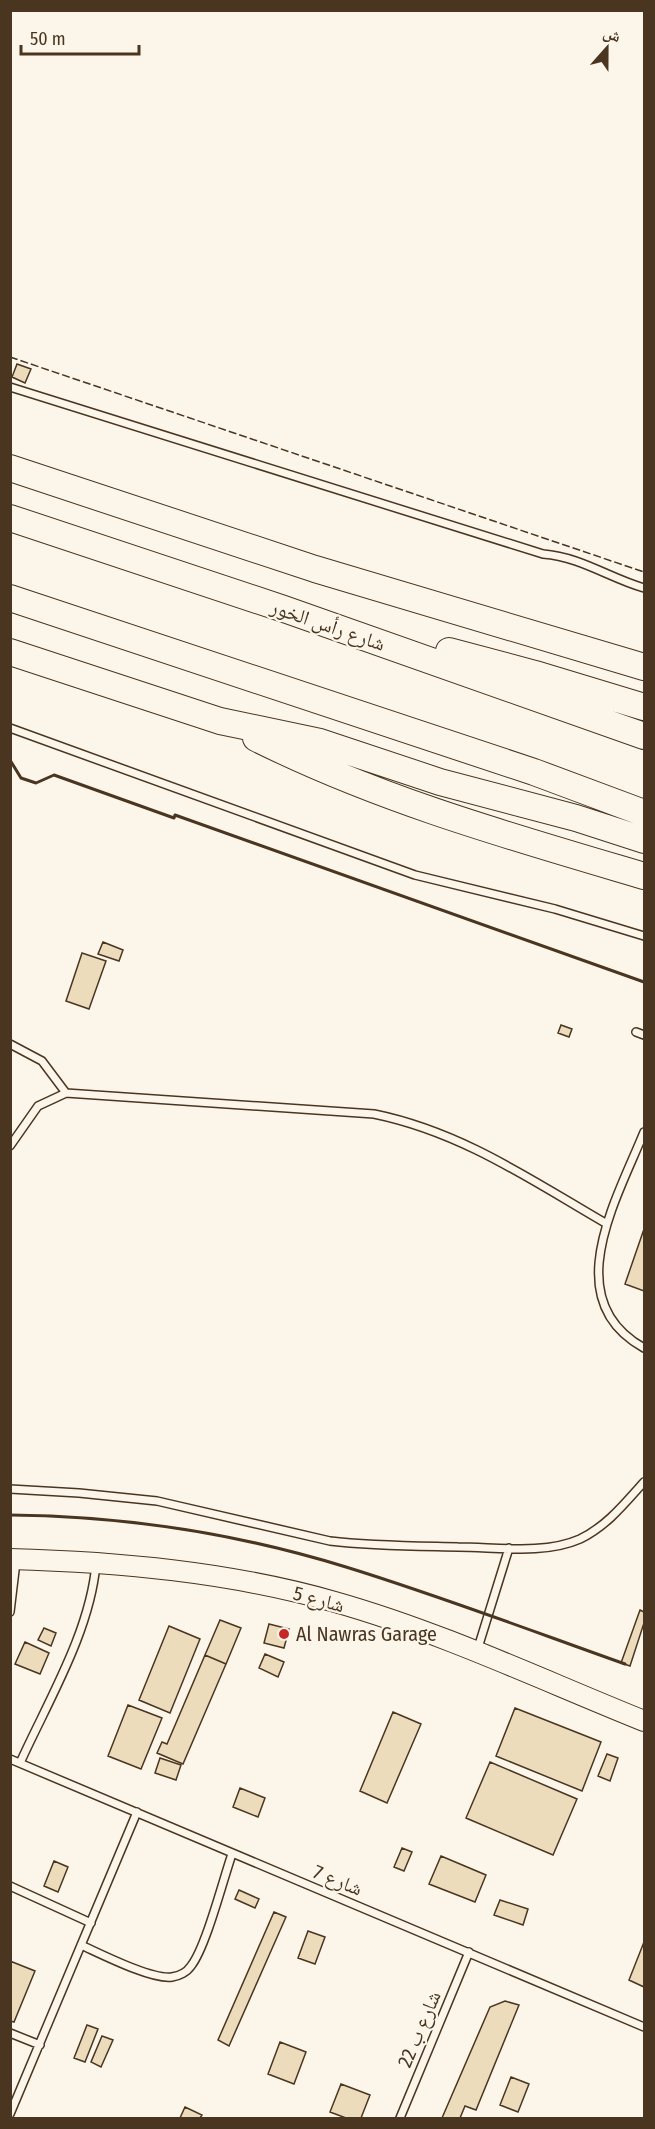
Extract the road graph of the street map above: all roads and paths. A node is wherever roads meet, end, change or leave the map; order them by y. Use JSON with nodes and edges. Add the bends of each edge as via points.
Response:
{"nodes":[{"id":1,"x":10,"y":387,"type":"edge"},
{"id":2,"x":10,"y":468,"type":"edge"},
{"id":3,"x":10,"y":518,"type":"edge"},
{"id":4,"x":645,"y":588,"type":"edge"},
{"id":5,"x":10,"y":598,"type":"edge"},
{"id":6,"x":284,"y":609,"type":"junction"},
{"id":7,"x":10,"y":652,"type":"edge"},
{"id":8,"x":645,"y":667,"type":"edge"},
{"id":9,"x":645,"y":707,"type":"edge"},
{"id":10,"x":220,"y":721,"type":"junction"},
{"id":11,"x":10,"y":728,"type":"edge"},
{"id":12,"x":645,"y":736,"type":"edge"},
{"id":13,"x":645,"y":813,"type":"edge"},
{"id":14,"x":645,"y":840,"type":"edge"},
{"id":15,"x":637,"y":876,"type":"edge"},
{"id":16,"x":645,"y":936,"type":"edge"},
{"id":17,"x":636,"y":1032,"type":"dead end"},
{"id":18,"x":645,"y":1035,"type":"edge"},
{"id":19,"x":10,"y":1044,"type":"edge"},
{"id":20,"x":66,"y":1093,"type":"junction"},
{"id":21,"x":645,"y":1132,"type":"edge"},
{"id":22,"x":10,"y":1146,"type":"edge"},
{"id":23,"x":607,"y":1224,"type":"junction"},
{"id":24,"x":645,"y":1348,"type":"edge"},
{"id":25,"x":645,"y":1482,"type":"edge"},
{"id":26,"x":10,"y":1489,"type":"edge"},
{"id":27,"x":508,"y":1548,"type":"junction"},
{"id":28,"x":13,"y":1559,"type":"edge"},
{"id":29,"x":96,"y":1562,"type":"junction"},
{"id":30,"x":10,"y":1612,"type":"edge"},
{"id":31,"x":476,"y":1653,"type":"junction"},
{"id":32,"x":645,"y":1721,"type":"edge"},
{"id":33,"x":10,"y":1759,"type":"edge"},
{"id":34,"x":20,"y":1763,"type":"junction"},
{"id":35,"x":137,"y":1812,"type":"junction"},
{"id":36,"x":232,"y":1854,"type":"junction"},
{"id":37,"x":10,"y":1886,"type":"edge"},
{"id":38,"x":91,"y":1923,"type":"junction"},
{"id":39,"x":81,"y":1945,"type":"junction"},
{"id":40,"x":469,"y":1952,"type":"junction"},
{"id":41,"x":645,"y":2027,"type":"edge"},
{"id":42,"x":10,"y":2033,"type":"edge"},
{"id":43,"x":39,"y":2045,"type":"junction"},
{"id":44,"x":10,"y":2114,"type":"edge"},
{"id":45,"x":400,"y":2118,"type":"edge"}],
"edges":[{"from":1,"to":4,"type":"lane","via":[[543,554],[579,560]]},
{"from":2,"to":8,"type":"highway","via":[[315,569]]},
{"from":3,"to":6,"type":"highway","name":"شارع رأس الخور"},
{"from":5,"to":13,"type":"highway","via":[[534,772]]},
{"from":6,"to":9,"type":"highway","via":[[535,674]]},
{"from":6,"to":12,"type":"highway","name":"شارع رأس الخور"},
{"from":7,"to":10,"type":"highway"},
{"from":10,"to":14,"type":"highway","via":[[320,742],[440,782]]},
{"from":10,"to":15,"type":"highway","via":[[312,766],[442,816]]},
{"from":11,"to":16,"type":"lane","via":[[415,875],[555,909]]},
{"from":17,"to":18,"type":"lane"},
{"from":19,"to":20,"type":"lane","via":[[42,1061]]},
{"from":20,"to":22,"type":"lane","via":[[38,1106]]},
{"from":20,"to":23,"type":"lane","via":[[374,1114],[398,1119],[466,1143]]},
{"from":21,"to":23,"type":"lane"},
{"from":23,"to":24,"type":"lane","via":[[599,1266],[600,1293],[616,1324]]},
{"from":25,"to":27,"type":"lane","via":[[603,1525],[584,1537],[551,1547]]},
{"from":26,"to":27,"type":"lane","via":[[157,1501],[358,1545]]},
{"from":27,"to":31,"type":"lane"},
{"from":28,"to":29,"type":"street","name":"شارع 5"},
{"from":28,"to":30,"type":"lane"},
{"from":29,"to":31,"type":"street","name":"شارع 5","via":[[266,1585],[401,1623]]},
{"from":29,"to":34,"type":"lane","via":[[82,1626]]},
{"from":31,"to":32,"type":"street","name":"شارع 5"},
{"from":33,"to":34,"type":"lane","name":"شارع 7"},
{"from":34,"to":35,"type":"lane","name":"شارع 7"},
{"from":35,"to":36,"type":"lane","name":"شارع 7"},
{"from":35,"to":38,"type":"lane"},
{"from":36,"to":39,"type":"lane","via":[[200,1949],[192,1965],[180,1975],[155,1975]]},
{"from":36,"to":40,"type":"lane","name":"شارع 7"},
{"from":37,"to":38,"type":"lane"},
{"from":38,"to":39,"type":"lane"},
{"from":39,"to":43,"type":"lane"},
{"from":40,"to":41,"type":"lane","name":"شارع 7"},
{"from":40,"to":45,"type":"lane","name":"شارع ب 22"},
{"from":42,"to":43,"type":"lane"},
{"from":43,"to":44,"type":"lane"}]}
